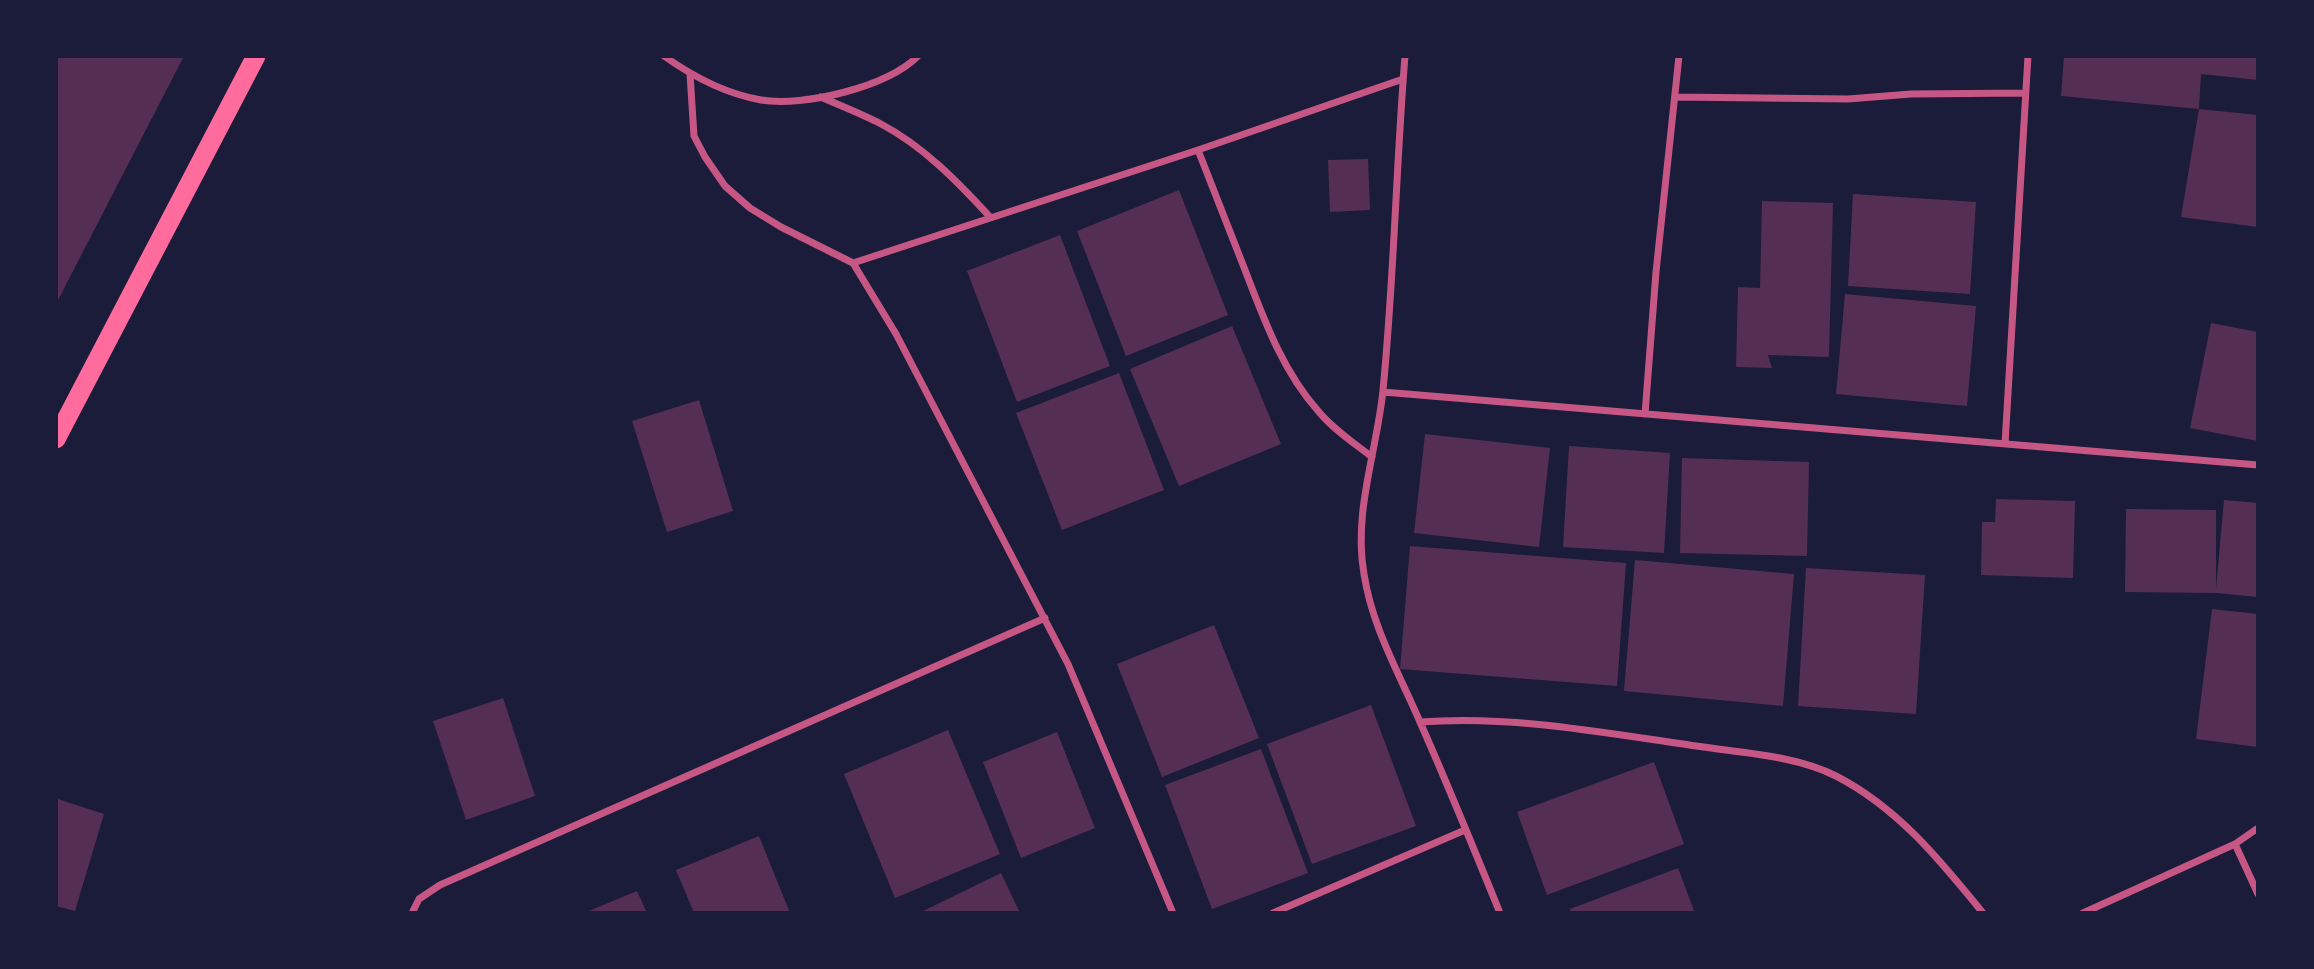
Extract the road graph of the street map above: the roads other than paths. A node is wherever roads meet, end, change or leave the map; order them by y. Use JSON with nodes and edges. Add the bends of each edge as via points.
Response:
{"nodes":[{"id":1,"x":256,"y":56,"type":"edge"},
{"id":2,"x":664,"y":56,"type":"edge"},
{"id":3,"x":918,"y":56,"type":"edge"},
{"id":4,"x":1405,"y":56,"type":"edge"},
{"id":5,"x":1679,"y":56,"type":"edge"},
{"id":6,"x":2028,"y":56,"type":"edge"},
{"id":7,"x":690,"y":74,"type":"junction"},
{"id":8,"x":1403,"y":79,"type":"junction"},
{"id":9,"x":2024,"y":93,"type":"junction"},
{"id":10,"x":820,"y":96,"type":"junction"},
{"id":11,"x":1675,"y":97,"type":"junction"},
{"id":12,"x":1198,"y":150,"type":"junction"},
{"id":13,"x":990,"y":217,"type":"junction"},
{"id":14,"x":853,"y":262,"type":"junction"},
{"id":15,"x":1383,"y":392,"type":"junction"},
{"id":16,"x":1645,"y":414,"type":"junction"},
{"id":17,"x":56,"y":439,"type":"edge"},
{"id":18,"x":2005,"y":444,"type":"junction"},
{"id":19,"x":1372,"y":457,"type":"junction"},
{"id":20,"x":2258,"y":465,"type":"edge"},
{"id":21,"x":1045,"y":618,"type":"junction"},
{"id":22,"x":1420,"y":722,"type":"junction"},
{"id":23,"x":2258,"y":828,"type":"edge"},
{"id":24,"x":1465,"y":830,"type":"junction"},
{"id":25,"x":2235,"y":844,"type":"junction"},
{"id":26,"x":2258,"y":894,"type":"edge"},
{"id":27,"x":412,"y":913,"type":"edge"},
{"id":28,"x":1173,"y":913,"type":"edge"},
{"id":29,"x":1273,"y":913,"type":"edge"},
{"id":30,"x":1500,"y":913,"type":"edge"},
{"id":31,"x":1983,"y":913,"type":"edge"},
{"id":32,"x":2083,"y":913,"type":"edge"}],
"edges":[{"from":1,"to":17,"type":"highway"},
{"from":2,"to":7,"type":"street"},
{"from":3,"to":10,"type":"street","via":[[878,82]]},
{"from":4,"to":8,"type":"street"},
{"from":5,"to":11,"type":"street"},
{"from":6,"to":9,"type":"street"},
{"from":7,"to":10,"type":"street","via":[[761,100]]},
{"from":7,"to":14,"type":"street","via":[[694,136],[724,186],[781,227]]},
{"from":8,"to":12,"type":"street"},
{"from":8,"to":15,"type":"street"},
{"from":9,"to":11,"type":"street","via":[[1848,99]]},
{"from":9,"to":18,"type":"street"},
{"from":10,"to":13,"type":"street","via":[[901,136]]},
{"from":11,"to":16,"type":"street"},
{"from":12,"to":13,"type":"street"},
{"from":12,"to":19,"type":"street","via":[[1276,347],[1318,412]]},
{"from":13,"to":14,"type":"street"},
{"from":14,"to":21,"type":"street","via":[[896,334]]},
{"from":15,"to":16,"type":"street"},
{"from":15,"to":19,"type":"street"},
{"from":16,"to":18,"type":"street"},
{"from":18,"to":20,"type":"street"},
{"from":19,"to":22,"type":"street","via":[[1363,508],[1363,571],[1380,635]]},
{"from":21,"to":27,"type":"street","via":[[440,885],[419,899]]},
{"from":21,"to":28,"type":"street"},
{"from":22,"to":24,"type":"street"},
{"from":22,"to":31,"type":"street","via":[[1502,721],[1580,730],[1767,757],[1812,768],[1835,776],[1888,809]]},
{"from":23,"to":25,"type":"street"},
{"from":24,"to":29,"type":"street"},
{"from":24,"to":30,"type":"street"},
{"from":25,"to":26,"type":"street"},
{"from":25,"to":32,"type":"street"}]}
